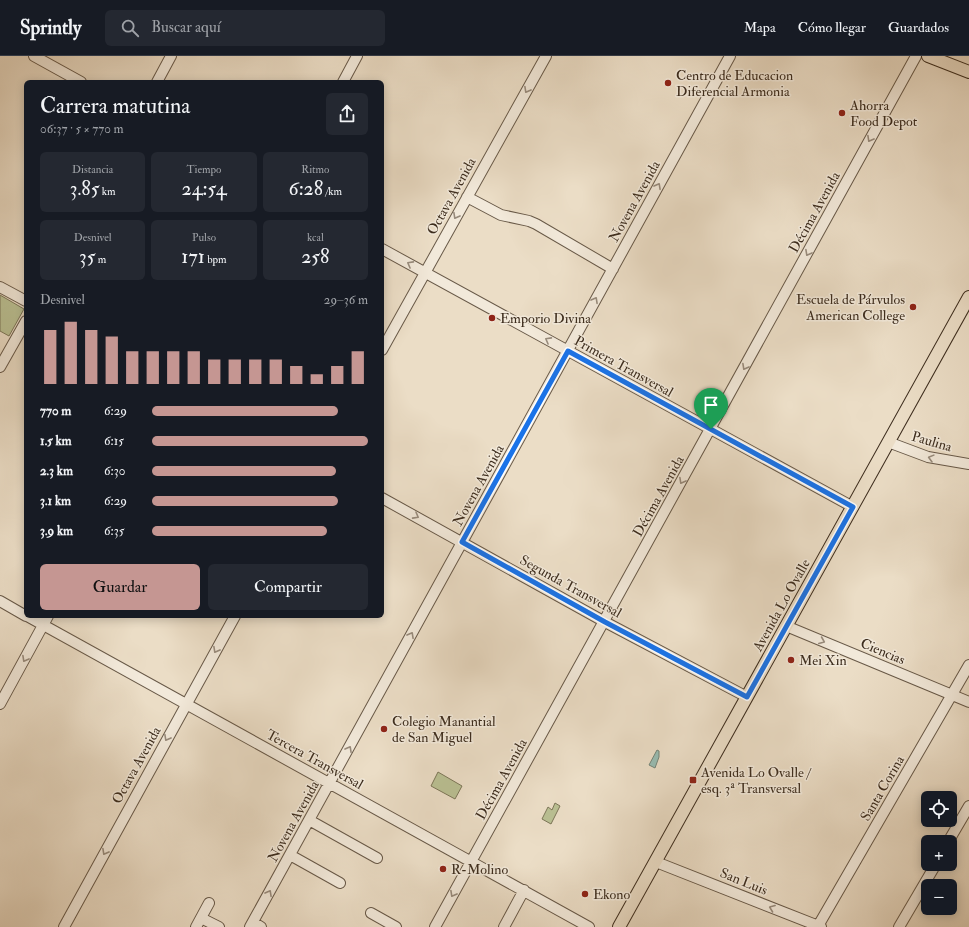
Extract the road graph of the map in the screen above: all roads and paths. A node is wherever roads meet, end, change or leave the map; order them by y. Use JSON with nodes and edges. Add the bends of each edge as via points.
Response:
{"nodes":[{"id":1,"x":34,"y":56,"type":"edge"},
{"id":2,"x":171,"y":56,"type":"edge"},
{"id":3,"x":358,"y":56,"type":"edge"},
{"id":4,"x":546,"y":56,"type":"edge"},
{"id":5,"x":730,"y":56,"type":"edge"},
{"id":6,"x":916,"y":56,"type":"edge"},
{"id":7,"x":928,"y":56,"type":"edge"},
{"id":8,"x":969,"y":72,"type":"edge"},
{"id":9,"x":77,"y":80,"type":"edge"},
{"id":10,"x":157,"y":80,"type":"edge"},
{"id":11,"x":344,"y":80,"type":"edge"},
{"id":12,"x":467,"y":197,"type":"junction"},
{"id":13,"x":384,"y":250,"type":"edge"},
{"id":14,"x":613,"y":269,"type":"junction"},
{"id":15,"x":424,"y":272,"type":"junction"},
{"id":16,"x":0,"y":287,"type":"edge"},
{"id":17,"x":969,"y":297,"type":"edge"},
{"id":18,"x":24,"y":300,"type":"edge"},
{"id":19,"x":24,"y":324,"type":"edge"},
{"id":20,"x":384,"y":346,"type":"edge"},
{"id":21,"x":568,"y":351,"type":"junction"},
{"id":22,"x":0,"y":367,"type":"edge"},
{"id":23,"x":711,"y":429,"type":"junction"},
{"id":24,"x":888,"y":442,"type":"junction"},
{"id":25,"x":969,"y":464,"type":"edge"},
{"id":26,"x":384,"y":499,"type":"edge"},
{"id":27,"x":853,"y":507,"type":"junction"},
{"id":28,"x":462,"y":542,"type":"junction"},
{"id":29,"x":0,"y":601,"type":"edge"},
{"id":30,"x":24,"y":615,"type":"edge"},
{"id":31,"x":36,"y":618,"type":"edge"},
{"id":32,"x":234,"y":618,"type":"edge"},
{"id":33,"x":46,"y":620,"type":"edge"},
{"id":34,"x":605,"y":622,"type":"junction"},
{"id":35,"x":786,"y":626,"type":"junction"},
{"id":36,"x":969,"y":665,"type":"edge"},
{"id":37,"x":952,"y":695,"type":"junction"},
{"id":38,"x":747,"y":697,"type":"junction"},
{"id":39,"x":969,"y":702,"type":"edge"},
{"id":40,"x":0,"y":704,"type":"edge"},
{"id":41,"x":186,"y":704,"type":"junction"},
{"id":42,"x":330,"y":783,"type":"junction"},
{"id":43,"x":969,"y":806,"type":"edge"},
{"id":44,"x":310,"y":820,"type":"junction"},
{"id":45,"x":952,"y":835,"type":"edge"},
{"id":46,"x":290,"y":855,"type":"junction"},
{"id":47,"x":377,"y":858,"type":"dead end"},
{"id":48,"x":472,"y":861,"type":"junction"},
{"id":49,"x":656,"y":862,"type":"junction"},
{"id":50,"x":932,"y":871,"type":"edge"},
{"id":51,"x":340,"y":883,"type":"dead end"},
{"id":52,"x":524,"y":890,"type":"junction"},
{"id":53,"x":209,"y":903,"type":"dead end"},
{"id":54,"x":371,"y":913,"type":"dead end"},
{"id":55,"x":201,"y":918,"type":"junction"},
{"id":56,"x":255,"y":925,"type":"edge"},
{"id":57,"x":820,"y":926,"type":"edge"},
{"id":58,"x":64,"y":927,"type":"edge"},
{"id":59,"x":196,"y":927,"type":"edge"},
{"id":60,"x":219,"y":927,"type":"edge"},
{"id":61,"x":396,"y":927,"type":"edge"},
{"id":62,"x":435,"y":927,"type":"edge"},
{"id":63,"x":504,"y":927,"type":"edge"},
{"id":64,"x":590,"y":927,"type":"edge"},
{"id":65,"x":619,"y":927,"type":"edge"},
{"id":66,"x":899,"y":927,"type":"edge"}],
"edges":[{"from":1,"to":9,"type":"street"},
{"from":2,"to":10,"type":"street"},
{"from":3,"to":11,"type":"street"},
{"from":4,"to":12,"type":"street","name":"Octava Avenida","one_way":true},
{"from":14,"to":5,"type":"street","name":"Novena Avenida","one_way":true},
{"from":6,"to":23,"type":"street","name":"Décima Avenida","one_way":true},
{"from":7,"to":8,"type":"main road"},
{"from":12,"to":14,"type":"street","via":[[501,215],[536,224]]},
{"from":12,"to":15,"type":"street","name":"Octava Avenida","one_way":true},
{"from":15,"to":13,"type":"street","name":"Primera Transversal","one_way":true},
{"from":21,"to":14,"type":"street","name":"Novena Avenida","one_way":true},
{"from":15,"to":20,"type":"street","name":"Octava Avenida"},
{"from":21,"to":15,"type":"street","name":"Primera Transversal","one_way":true},
{"from":16,"to":18,"type":"street"},
{"from":17,"to":24,"type":"main road","name":"Avenida Lo Ovalle"},
{"from":19,"to":22,"type":"street"},
{"from":21,"to":23,"type":"street","name":"Primera Transversal"},
{"from":21,"to":28,"type":"street","name":"Novena Avenida"},
{"from":23,"to":27,"type":"street","name":"Primera Transversal"},
{"from":23,"to":34,"type":"street","name":"Décima Avenida","one_way":true},
{"from":25,"to":24,"type":"street","name":"Paulina","one_way":true,"via":[[928,458]]},
{"from":24,"to":27,"type":"main road","name":"Avenida Lo Ovalle"},
{"from":26,"to":28,"type":"street","name":"Segunda Transversal","one_way":true},
{"from":27,"to":35,"type":"main road","name":"Avenida Lo Ovalle"},
{"from":28,"to":34,"type":"street","name":"Segunda Transversal"},
{"from":42,"to":28,"type":"street","name":"Novena Avenida","one_way":true},
{"from":29,"to":30,"type":"street","name":"Tercera Transversal"},
{"from":31,"to":33,"type":"street","name":"Tercera Transversal"},
{"from":32,"to":41,"type":"street","name":"Octava Avenida","one_way":true},
{"from":33,"to":40,"type":"street","one_way":true},
{"from":33,"to":41,"type":"street","name":"Tercera Transversal"},
{"from":34,"to":38,"type":"street","name":"Segunda Transversal"},
{"from":34,"to":48,"type":"street","name":"Décima Avenida"},
{"from":35,"to":37,"type":"street","name":"Ciencias","one_way":true},
{"from":35,"to":38,"type":"main road","name":"Avenida Lo Ovalle"},
{"from":36,"to":37,"type":"street","name":"Santa Corina"},
{"from":37,"to":39,"type":"street","name":"Ciencias"},
{"from":37,"to":57,"type":"street","name":"Santa Corina"},
{"from":38,"to":49,"type":"main road","name":"Avenida Lo Ovalle"},
{"from":41,"to":42,"type":"street","name":"Tercera Transversal"},
{"from":41,"to":58,"type":"street","name":"Octava Avenida","one_way":true},
{"from":42,"to":44,"type":"street","name":"Novena Avenida"},
{"from":42,"to":48,"type":"street","name":"Tercera Transversal"},
{"from":43,"to":45,"type":"street"},
{"from":44,"to":46,"type":"street","name":"Novena Avenida"},
{"from":44,"to":47,"type":"street"},
{"from":46,"to":51,"type":"street"},
{"from":56,"to":46,"type":"street","name":"Novena Avenida","one_way":true},
{"from":48,"to":52,"type":"street","name":"Tercera Transversal"},
{"from":48,"to":62,"type":"street","name":"Décima Avenida","one_way":true},
{"from":57,"to":49,"type":"street","name":"San Luis","one_way":true},
{"from":49,"to":65,"type":"main road","name":"Avenida Lo Ovalle"},
{"from":50,"to":66,"type":"street"},
{"from":52,"to":63,"type":"street"},
{"from":52,"to":64,"type":"street","name":"Tercera Transversal"},
{"from":53,"to":55,"type":"street"},
{"from":54,"to":61,"type":"street"},
{"from":55,"to":59,"type":"street"},
{"from":55,"to":60,"type":"street"}]}
